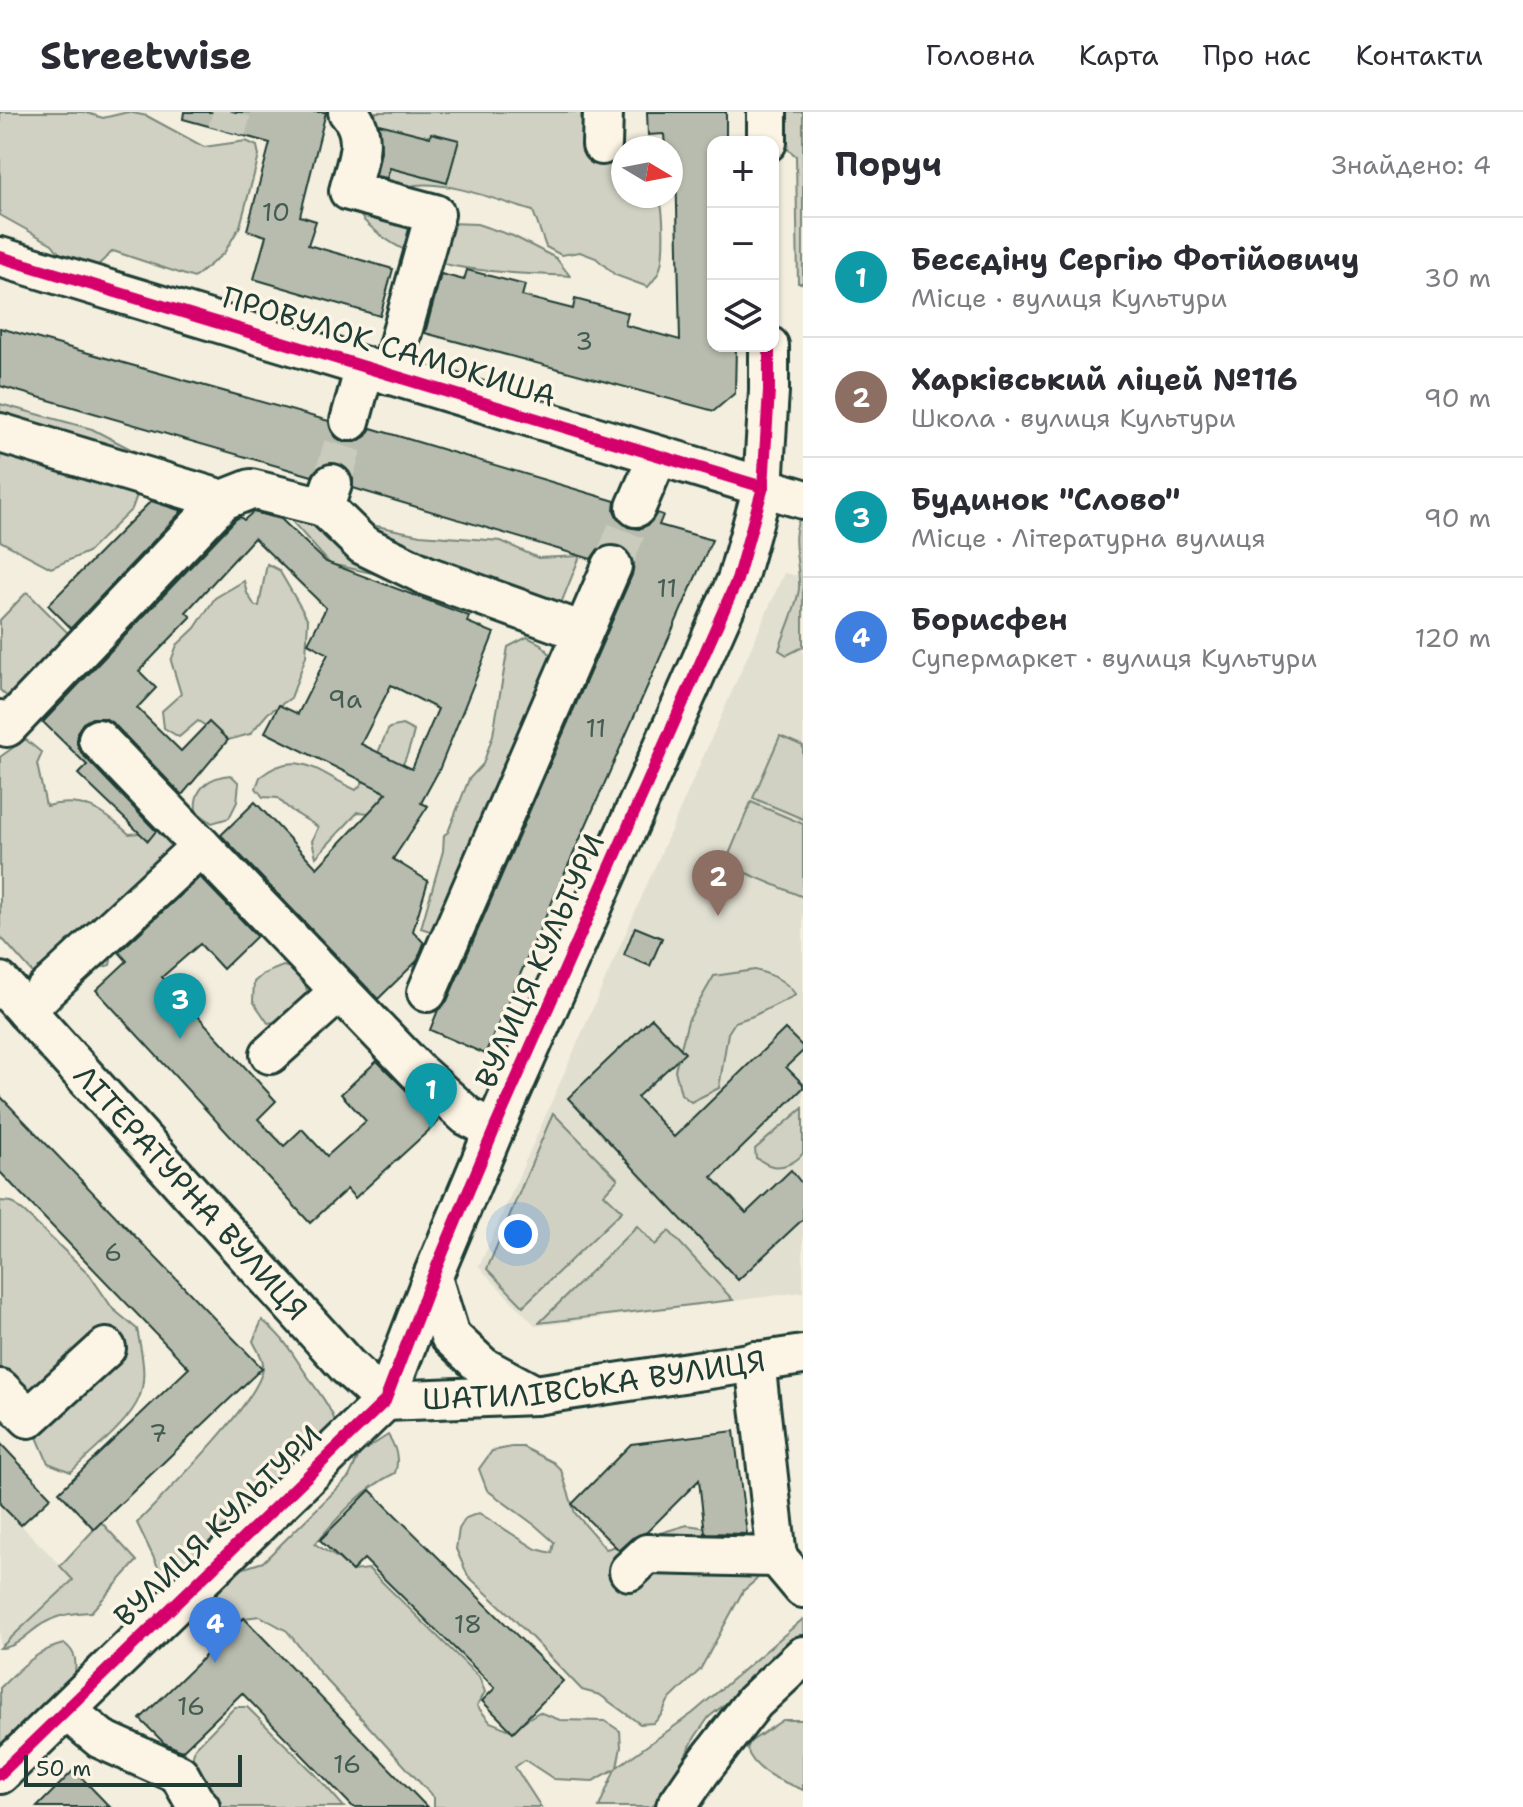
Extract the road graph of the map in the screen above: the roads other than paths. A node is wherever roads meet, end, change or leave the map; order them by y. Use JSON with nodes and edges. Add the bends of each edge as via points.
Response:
{"nodes":[{"id":1,"x":348,"y":112,"type":"edge"},
{"id":2,"x":767,"y":112,"type":"edge"},
{"id":3,"x":767,"y":136,"type":"edge"},
{"id":4,"x":0,"y":257,"type":"edge"},
{"id":5,"x":769,"y":352,"type":"edge"},
{"id":6,"x":378,"y":371,"type":"junction"},
{"id":7,"x":350,"y":421,"type":"tunnel mouth"},
{"id":8,"x":0,"y":433,"type":"edge"},
{"id":9,"x":658,"y":456,"type":"junction"},
{"id":10,"x":763,"y":487,"type":"junction"},
{"id":11,"x":803,"y":499,"type":"edge"},
{"id":12,"x":223,"y":500,"type":"junction"},
{"id":13,"x":636,"y":507,"type":"tunnel mouth"},
{"id":14,"x":612,"y":566,"type":"tunnel mouth"},
{"id":15,"x":583,"y":632,"type":"junction"},
{"id":16,"x":0,"y":720,"type":"edge"},
{"id":17,"x":98,"y":739,"type":"dead end"},
{"id":18,"x":201,"y":846,"type":"junction"},
{"id":19,"x":0,"y":982,"type":"edge"},
{"id":20,"x":340,"y":991,"type":"junction"},
{"id":21,"x":427,"y":992,"type":"dead end"},
{"id":22,"x":26,"y":1011,"type":"junction"},
{"id":23,"x":270,"y":1054,"type":"dead end"},
{"id":24,"x":494,"y":1130,"type":"junction"},
{"id":25,"x":432,"y":1278,"type":"junction"},
{"id":26,"x":106,"y":1348,"type":"dead end"},
{"id":27,"x":803,"y":1355,"type":"edge"},
{"id":28,"x":755,"y":1361,"type":"junction"},
{"id":29,"x":0,"y":1389,"type":"edge"},
{"id":30,"x":535,"y":1395,"type":"junction"},
{"id":31,"x":385,"y":1401,"type":"junction"},
{"id":32,"x":777,"y":1557,"type":"junction"},
{"id":33,"x":629,"y":1571,"type":"dead end"},
{"id":34,"x":803,"y":1588,"type":"edge"},
{"id":35,"x":803,"y":1656,"type":"edge"},
{"id":36,"x":67,"y":1711,"type":"junction"},
{"id":37,"x":0,"y":1774,"type":"edge"},
{"id":38,"x":193,"y":1805,"type":"edge"},
{"id":39,"x":676,"y":1807,"type":"edge"}],
"edges":[{"from":1,"to":6,"type":"street","via":[[362,137],[349,191],[435,214]]},
{"from":2,"to":3,"type":"street"},
{"from":4,"to":6,"type":"street","name":"ПРОВУЛОК САМОКИША"},
{"from":5,"to":10,"type":"street","name":"ВУЛИЦЯ КУЛЬТУРИ"},
{"from":6,"to":7,"type":"street"},
{"from":6,"to":9,"type":"street","name":"ПРОВУЛОК САМОКИША"},
{"from":8,"to":12,"type":"street"},
{"from":9,"to":10,"type":"street","name":"ПРОВУЛОК САМОКИША"},
{"from":9,"to":13,"type":"street"},
{"from":10,"to":11,"type":"street","name":"ПРОВУЛОК САМОКИША"},
{"from":10,"to":24,"type":"street","name":"ВУЛИЦЯ КУЛЬТУРИ","via":[[737,580]]},
{"from":12,"to":15,"type":"street","via":[[251,489],[328,494],[363,545],[414,570]]},
{"from":12,"to":16,"type":"street","via":[[7,727]]},
{"from":14,"to":15,"type":"street"},
{"from":15,"to":21,"type":"street"},
{"from":17,"to":18,"type":"street"},
{"from":18,"to":20,"type":"street"},
{"from":18,"to":22,"type":"street"},
{"from":19,"to":22,"type":"street","name":"ЛІТЕРАТУРНА ВУЛИЦЯ"},
{"from":20,"to":23,"type":"street"},
{"from":20,"to":24,"type":"street","via":[[425,1079],[467,1116]]},
{"from":22,"to":31,"type":"street","name":"ЛІТЕРАТУРНА ВУЛИЦЯ","via":[[348,1367]]},
{"from":24,"to":25,"type":"street","name":"ВУЛИЦЯ КУЛЬТУРИ"},
{"from":25,"to":30,"type":"street","via":[[450,1336],[483,1367]]},
{"from":25,"to":31,"type":"street","name":"ВУЛИЦЯ КУЛЬТУРИ"},
{"from":26,"to":29,"type":"street","via":[[29,1418]]},
{"from":27,"to":28,"type":"street","name":"ШАТИЛІВСЬКА ВУЛИЦЯ"},
{"from":28,"to":30,"type":"street","name":"ШАТИЛІВСЬКА ВУЛИЦЯ"},
{"from":28,"to":32,"type":"street"},
{"from":30,"to":31,"type":"street","name":"ШАТИЛІВСЬКА ВУЛИЦЯ"},
{"from":31,"to":36,"type":"street","name":"ВУЛИЦЯ КУЛЬТУРИ"},
{"from":32,"to":33,"type":"street","via":[[647,1554]]},
{"from":32,"to":34,"type":"street"},
{"from":35,"to":39,"type":"street","via":[[754,1702]]},
{"from":36,"to":37,"type":"street","name":"ВУЛИЦЯ КУЛЬТУРИ"},
{"from":36,"to":38,"type":"street","via":[[101,1739],[179,1774]]}]}
